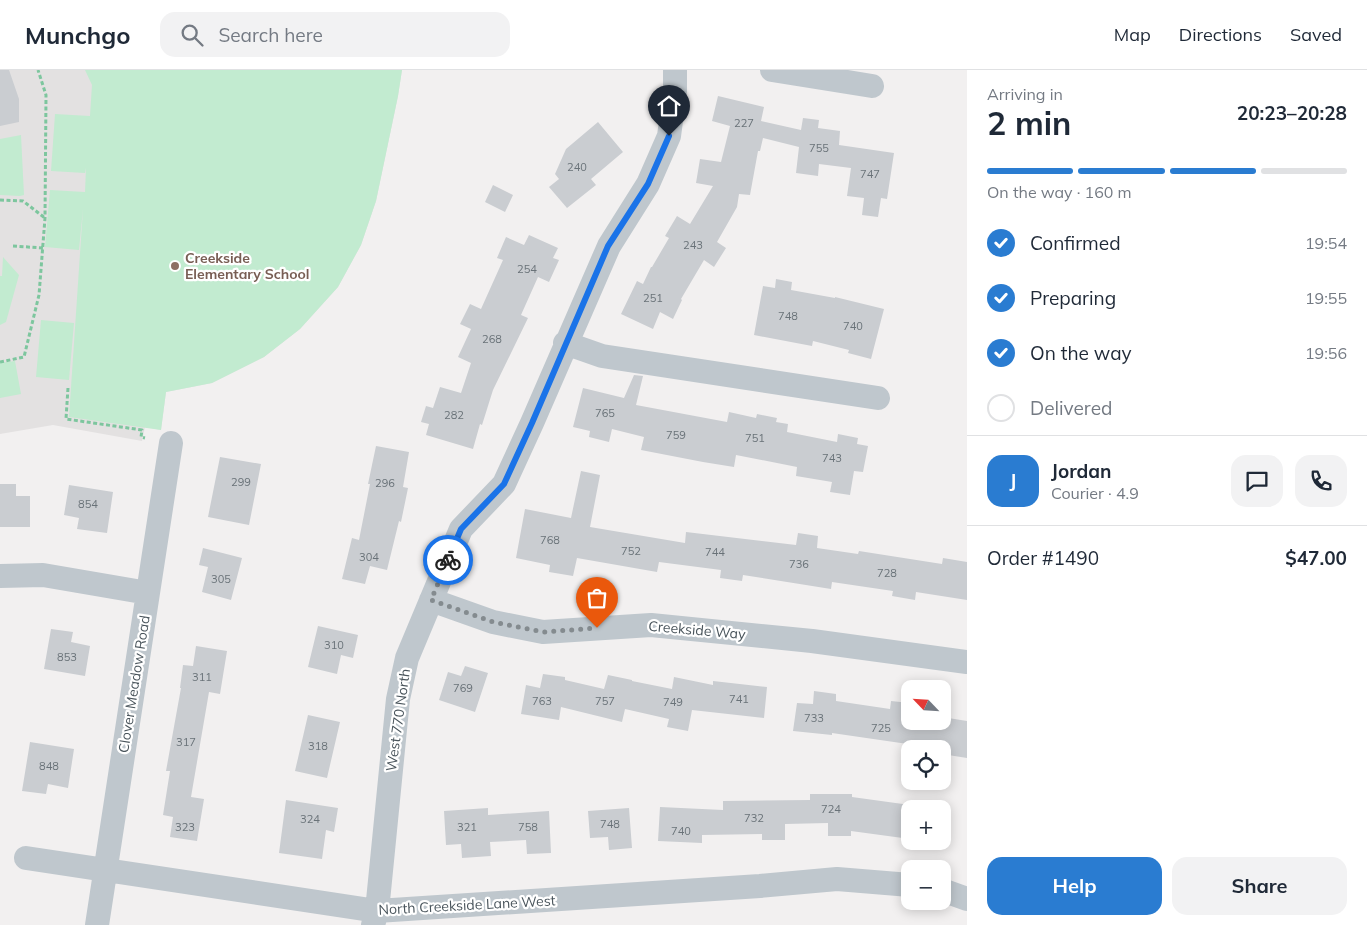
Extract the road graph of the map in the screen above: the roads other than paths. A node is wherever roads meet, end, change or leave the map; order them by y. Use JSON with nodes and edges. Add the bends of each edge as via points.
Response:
{"nodes":[{"id":1,"x":675,"y":70,"type":"edge"},
{"id":2,"x":772,"y":70,"type":"edge"},
{"id":3,"x":872,"y":86,"type":"dead end"},
{"id":4,"x":565,"y":343,"type":"junction"},
{"id":5,"x":878,"y":398,"type":"dead end"},
{"id":6,"x":171,"y":443,"type":"dead end"},
{"id":7,"x":0,"y":576,"type":"edge"},
{"id":8,"x":148,"y":593,"type":"junction"},
{"id":9,"x":431,"y":600,"type":"junction"},
{"id":10,"x":967,"y":662,"type":"edge"},
{"id":11,"x":26,"y":858,"type":"dead end"},
{"id":12,"x":105,"y":870,"type":"junction"},
{"id":13,"x":901,"y":884,"type":"edge"},
{"id":14,"x":951,"y":893,"type":"edge"},
{"id":15,"x":967,"y":899,"type":"edge"},
{"id":16,"x":375,"y":918,"type":"edge"},
{"id":17,"x":97,"y":925,"type":"edge"}],
"edges":[{"from":1,"to":4,"type":"street","name":"West 770 North","via":[[669,136],[648,184],[608,246]]},
{"from":2,"to":3,"type":"street"},
{"from":4,"to":5,"type":"street","via":[[602,356]]},
{"from":4,"to":9,"type":"street","name":"West 770 North","via":[[504,484],[461,529]]},
{"from":6,"to":8,"type":"street","name":"Clover Meadow Road"},
{"from":7,"to":8,"type":"street","via":[[43,575]]},
{"from":8,"to":12,"type":"street","name":"Clover Meadow Road"},
{"from":9,"to":10,"type":"street","name":"Creekside Way","via":[[493,622],[544,632],[651,625],[812,640]]},
{"from":9,"to":16,"type":"street","name":"West 770 North","via":[[407,658],[398,699]]},
{"from":11,"to":12,"type":"street","name":"North Creekside Lane West"},
{"from":12,"to":16,"type":"street","name":"North Creekside Lane West"},
{"from":12,"to":17,"type":"street","name":"Clover Meadow Road"},
{"from":13,"to":16,"type":"street","name":"North Creekside Lane West","via":[[837,879]]},
{"from":14,"to":15,"type":"street"}]}
